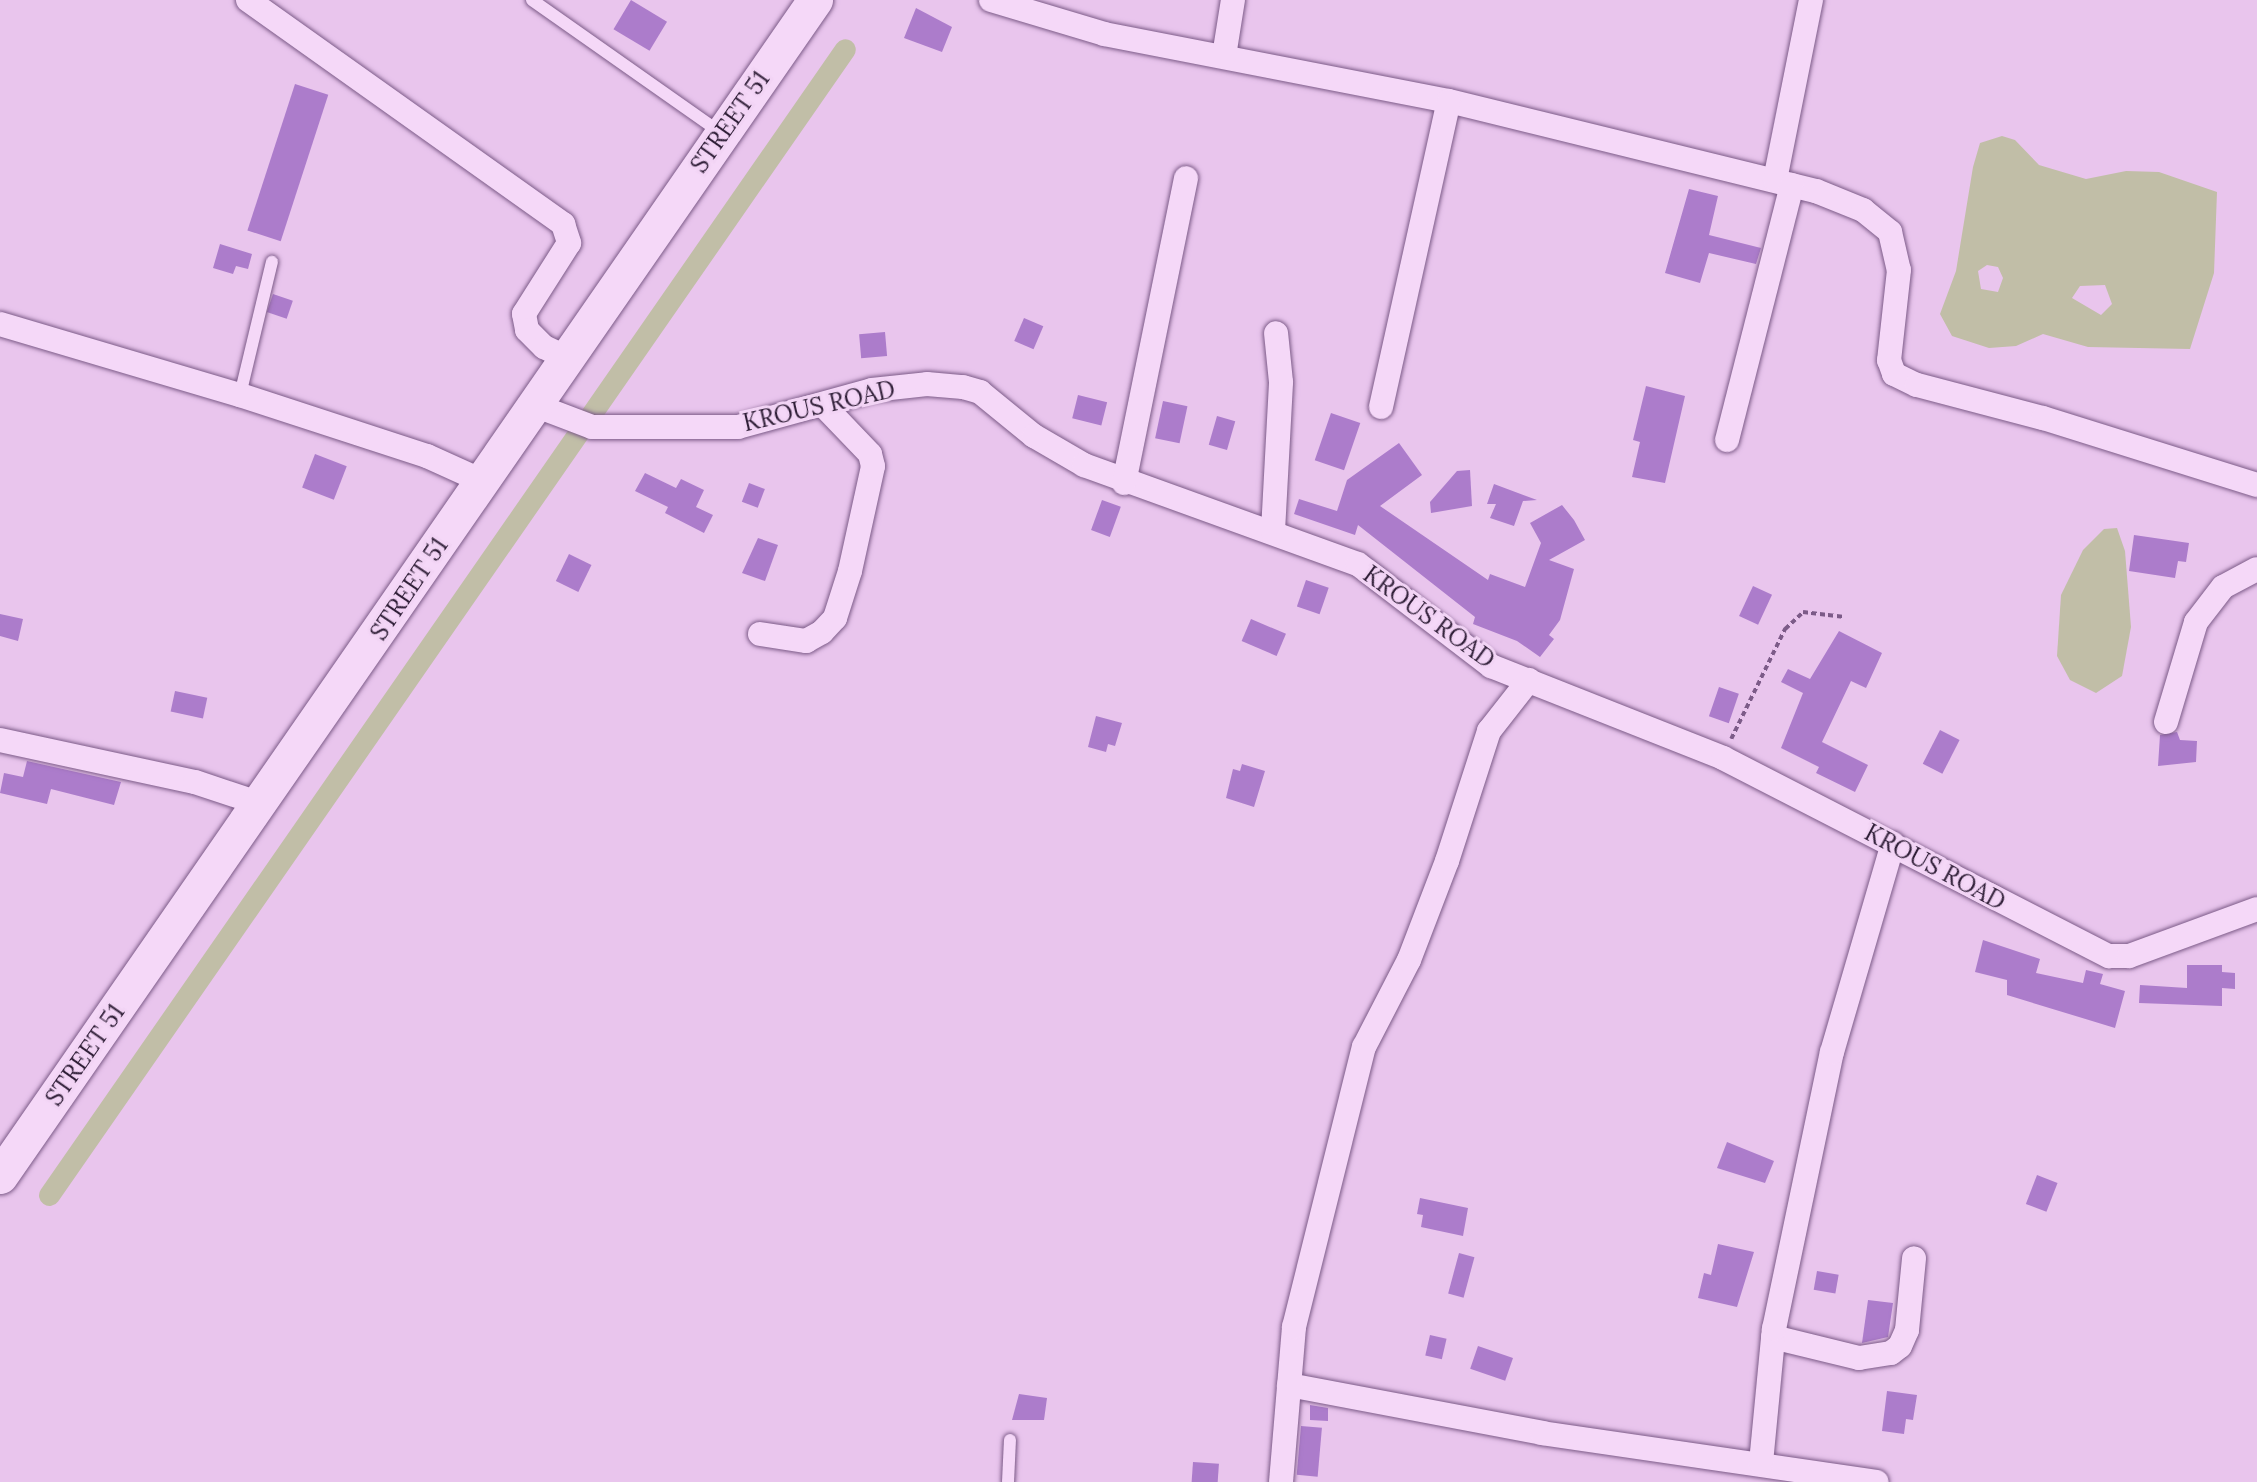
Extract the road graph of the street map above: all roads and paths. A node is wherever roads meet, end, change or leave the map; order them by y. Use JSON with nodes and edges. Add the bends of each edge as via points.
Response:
{"nodes":[{"id":1,"x":248,"y":0,"type":"edge"},
{"id":2,"x":532,"y":0,"type":"edge"},
{"id":3,"x":814,"y":0,"type":"edge"},
{"id":4,"x":991,"y":0,"type":"edge"},
{"id":5,"x":1233,"y":0,"type":"edge"},
{"id":6,"x":1811,"y":0,"type":"edge"},
{"id":7,"x":1224,"y":56,"type":"junction"},
{"id":8,"x":1449,"y":101,"type":"junction"},
{"id":9,"x":722,"y":133,"type":"junction"},
{"id":10,"x":1186,"y":178,"type":"dead end"},
{"id":11,"x":1784,"y":183,"type":"junction"},
{"id":12,"x":272,"y":262,"type":"dead end"},
{"id":13,"x":0,"y":324,"type":"edge"},
{"id":14,"x":1276,"y":333,"type":"dead end"},
{"id":15,"x":570,"y":359,"type":"junction"},
{"id":16,"x":240,"y":395,"type":"junction"},
{"id":17,"x":823,"y":405,"type":"junction"},
{"id":18,"x":1381,"y":408,"type":"dead end"},
{"id":19,"x":545,"y":411,"type":"junction"},
{"id":20,"x":1727,"y":440,"type":"dead end"},
{"id":21,"x":482,"y":481,"type":"junction"},
{"id":22,"x":1124,"y":483,"type":"junction"},
{"id":23,"x":2257,"y":485,"type":"edge"},
{"id":24,"x":1273,"y":531,"type":"junction"},
{"id":25,"x":2257,"y":569,"type":"edge"},
{"id":26,"x":1845,"y":617,"type":"dead end"},
{"id":27,"x":760,"y":634,"type":"dead end"},
{"id":28,"x":1529,"y":680,"type":"junction"},
{"id":29,"x":2166,"y":722,"type":"dead end"},
{"id":30,"x":0,"y":740,"type":"edge"},
{"id":31,"x":1723,"y":758,"type":"junction"},
{"id":32,"x":261,"y":804,"type":"junction"},
{"id":33,"x":1893,"y":844,"type":"junction"},
{"id":34,"x":2257,"y":909,"type":"edge"},
{"id":35,"x":0,"y":1176,"type":"edge"},
{"id":36,"x":1914,"y":1258,"type":"dead end"},
{"id":37,"x":1773,"y":1338,"type":"junction"},
{"id":38,"x":1289,"y":1385,"type":"junction"},
{"id":39,"x":1010,"y":1440,"type":"dead end"},
{"id":40,"x":1761,"y":1463,"type":"junction"},
{"id":41,"x":1009,"y":1482,"type":"edge"},
{"id":42,"x":1281,"y":1482,"type":"edge"},
{"id":43,"x":1876,"y":1482,"type":"edge"}],
"edges":[{"from":1,"to":15,"type":"street","via":[[563,224],[569,243],[524,314],[527,330],[535,339]]},
{"from":2,"to":9,"type":"lane"},
{"from":3,"to":9,"type":"main road","name":"STREET 51"},
{"from":4,"to":7,"type":"street","via":[[1104,34]]},
{"from":5,"to":7,"type":"street"},
{"from":6,"to":11,"type":"street"},
{"from":7,"to":8,"type":"street"},
{"from":8,"to":11,"type":"street"},
{"from":8,"to":18,"type":"street"},
{"from":9,"to":15,"type":"main road","name":"STREET 51"},
{"from":10,"to":22,"type":"street"},
{"from":11,"to":20,"type":"street"},
{"from":11,"to":23,"type":"street","via":[[1863,210],[1890,232],[1899,270],[1889,360],[1894,374],[1917,385],[2043,418]]},
{"from":12,"to":16,"type":"lane"},
{"from":13,"to":16,"type":"street"},
{"from":14,"to":24,"type":"street","via":[[1281,382]]},
{"from":15,"to":19,"type":"main road","name":"STREET 51"},
{"from":16,"to":21,"type":"street","via":[[427,456]]},
{"from":17,"to":19,"type":"street","name":"KROUS ROAD","via":[[738,427],[592,427]]},
{"from":17,"to":22,"type":"street","name":"KROUS ROAD","via":[[903,386],[964,387],[996,403],[1058,451]]},
{"from":17,"to":27,"type":"street","via":[[870,454],[873,466],[850,571],[835,618],[822,632],[806,642]]},
{"from":19,"to":21,"type":"main road","name":"STREET 51"},
{"from":21,"to":32,"type":"main road","name":"STREET 51"},
{"from":22,"to":24,"type":"street","name":"KROUS ROAD"},
{"from":24,"to":28,"type":"street","name":"KROUS ROAD","via":[[1358,564],[1476,657]]},
{"from":25,"to":29,"type":"street","via":[[2223,587],[2196,622]]},
{"from":26,"to":31,"type":"path","via":[[1803,612],[1785,629]]},
{"from":28,"to":31,"type":"street","name":"KROUS ROAD"},
{"from":28,"to":38,"type":"street","via":[[1489,731],[1409,960],[1364,1048],[1294,1327]]},
{"from":30,"to":32,"type":"street","via":[[195,782]]},
{"from":31,"to":33,"type":"street","name":"KROUS ROAD"},
{"from":32,"to":35,"type":"main road","name":"STREET 51"},
{"from":33,"to":34,"type":"street","name":"KROUS ROAD","via":[[2109,956],[2129,956]]},
{"from":33,"to":37,"type":"street","via":[[1832,1052]]},
{"from":36,"to":37,"type":"street","via":[[1907,1330],[1891,1353],[1859,1358]]},
{"from":37,"to":40,"type":"street"},
{"from":38,"to":40,"type":"street","via":[[1542,1433]]},
{"from":38,"to":42,"type":"street"},
{"from":39,"to":41,"type":"lane"},
{"from":40,"to":43,"type":"street"}]}
